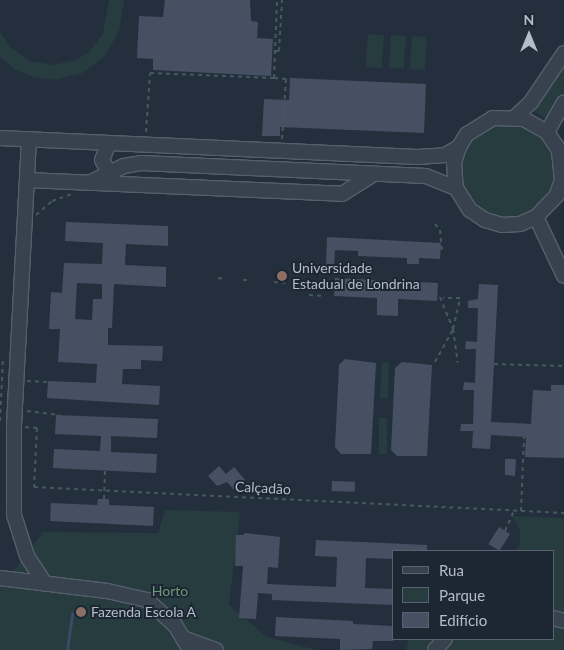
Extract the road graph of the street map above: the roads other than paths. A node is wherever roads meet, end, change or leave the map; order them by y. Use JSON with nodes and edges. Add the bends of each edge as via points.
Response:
{"nodes":[{"id":1,"x":564,"y":53,"type":"edge"},
{"id":2,"x":564,"y":102,"type":"edge"},
{"id":3,"x":515,"y":117,"type":"junction"},
{"id":4,"x":547,"y":132,"type":"junction"},
{"id":5,"x":0,"y":138,"type":"edge"},
{"id":6,"x":29,"y":139,"type":"junction"},
{"id":7,"x":109,"y":143,"type":"junction"},
{"id":8,"x":459,"y":147,"type":"junction"},
{"id":9,"x":562,"y":159,"type":"edge"},
{"id":10,"x":106,"y":172,"type":"junction"},
{"id":11,"x":375,"y":174,"type":"junction"},
{"id":12,"x":27,"y":180,"type":"junction"},
{"id":13,"x":89,"y":183,"type":"junction"},
{"id":14,"x":118,"y":184,"type":"junction"},
{"id":15,"x":456,"y":188,"type":"junction"},
{"id":16,"x":536,"y":217,"type":"junction"},
{"id":17,"x":564,"y":276,"type":"edge"},
{"id":18,"x":0,"y":578,"type":"edge"},
{"id":19,"x":41,"y":584,"type":"junction"},
{"id":20,"x":183,"y":638,"type":"junction"},
{"id":21,"x":444,"y":640,"type":"edge"},
{"id":22,"x":190,"y":650,"type":"edge"},
{"id":23,"x":216,"y":650,"type":"edge"},
{"id":24,"x":435,"y":650,"type":"edge"}],
"edges":[{"from":1,"to":3,"type":"street","via":[[531,102]]},
{"from":2,"to":4,"type":"street"},
{"from":3,"to":4,"type":"street"},
{"from":3,"to":8,"type":"street","via":[[493,118],[479,125]]},
{"from":4,"to":9,"type":"street"},
{"from":5,"to":6,"type":"street"},
{"from":6,"to":7,"type":"street"},
{"from":6,"to":12,"type":"street"},
{"from":7,"to":8,"type":"street","via":[[426,158],[445,155]]},
{"from":7,"to":10,"type":"street","via":[[102,160]]},
{"from":8,"to":15,"type":"street","via":[[454,162]]},
{"from":9,"to":16,"type":"street","via":[[562,180],[557,195]]},
{"from":10,"to":11,"type":"street","via":[[141,163]]},
{"from":10,"to":13,"type":"street"},
{"from":10,"to":14,"type":"street"},
{"from":11,"to":14,"type":"street","via":[[364,177],[342,194]]},
{"from":11,"to":15,"type":"street","via":[[426,176]]},
{"from":12,"to":13,"type":"street"},
{"from":12,"to":19,"type":"street","via":[[14,427],[14,507],[27,556]]},
{"from":13,"to":14,"type":"street"},
{"from":15,"to":16,"type":"street","via":[[470,210],[485,220],[511,224]]},
{"from":16,"to":17,"type":"street"},
{"from":18,"to":19,"type":"street"},
{"from":19,"to":20,"type":"street","via":[[107,591],[147,600],[161,610]]},
{"from":20,"to":22,"type":"street"},
{"from":20,"to":23,"type":"street"},
{"from":21,"to":24,"type":"street"}]}
